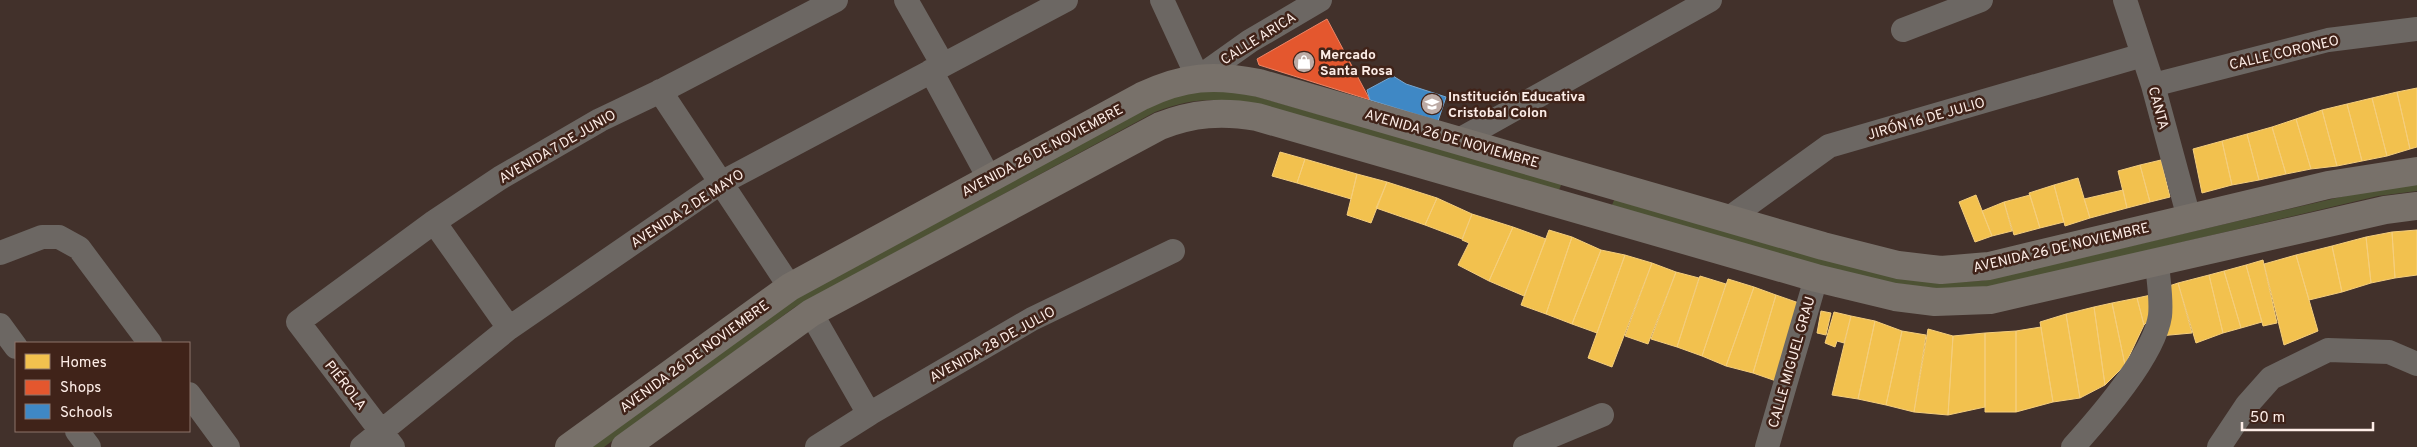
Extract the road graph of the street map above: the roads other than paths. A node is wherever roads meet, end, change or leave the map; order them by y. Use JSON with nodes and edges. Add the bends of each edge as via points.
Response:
{"nodes":[{"id":1,"x":836,"y":0,"type":"edge"},
{"id":2,"x":906,"y":0,"type":"edge"},
{"id":3,"x":1066,"y":0,"type":"edge"},
{"id":4,"x":1162,"y":0,"type":"edge"},
{"id":5,"x":1320,"y":0,"type":"edge"},
{"id":6,"x":1710,"y":0,"type":"edge"},
{"id":7,"x":1981,"y":0,"type":"edge"},
{"id":8,"x":2126,"y":0,"type":"edge"},
{"id":9,"x":2417,"y":29,"type":"edge"},
{"id":10,"x":1903,"y":30,"type":"dead end"},
{"id":11,"x":2143,"y":55,"type":"junction"},
{"id":12,"x":937,"y":68,"type":"junction"},
{"id":13,"x":1198,"y":78,"type":"junction"},
{"id":14,"x":2153,"y":85,"type":"junction"},
{"id":15,"x":660,"y":91,"type":"junction"},
{"id":16,"x":1459,"y":140,"type":"junction"},
{"id":17,"x":2417,"y":171,"type":"edge"},
{"id":18,"x":989,"y":178,"type":"junction"},
{"id":19,"x":1591,"y":178,"type":"junction"},
{"id":20,"x":722,"y":182,"type":"junction"},
{"id":21,"x":2417,"y":206,"type":"edge"},
{"id":22,"x":1580,"y":210,"type":"junction"},
{"id":23,"x":2189,"y":218,"type":"junction"},
{"id":24,"x":1728,"y":219,"type":"junction"},
{"id":25,"x":434,"y":222,"type":"junction"},
{"id":26,"x":1173,"y":251,"type":"dead end"},
{"id":27,"x":0,"y":254,"type":"edge"},
{"id":28,"x":2157,"y":262,"type":"junction"},
{"id":29,"x":1816,"y":278,"type":"junction"},
{"id":30,"x":790,"y":287,"type":"junction"},
{"id":31,"x":810,"y":313,"type":"junction"},
{"id":32,"x":298,"y":322,"type":"joint"},
{"id":33,"x":0,"y":325,"type":"edge"},
{"id":34,"x":509,"y":328,"type":"junction"},
{"id":35,"x":149,"y":342,"type":"edge"},
{"id":36,"x":15,"y":346,"type":"edge"},
{"id":37,"x":2417,"y":364,"type":"edge"},
{"id":38,"x":190,"y":395,"type":"edge"},
{"id":39,"x":869,"y":414,"type":"junction"},
{"id":40,"x":1602,"y":415,"type":"dead end"},
{"id":41,"x":78,"y":432,"type":"edge"},
{"id":42,"x":388,"y":440,"type":"edge"},
{"id":43,"x":89,"y":447,"type":"edge"},
{"id":44,"x":228,"y":447,"type":"edge"},
{"id":45,"x":362,"y":447,"type":"edge"},
{"id":46,"x":569,"y":447,"type":"edge"},
{"id":47,"x":625,"y":447,"type":"edge"},
{"id":48,"x":817,"y":447,"type":"edge"},
{"id":49,"x":1525,"y":447,"type":"edge"},
{"id":50,"x":1767,"y":447,"type":"edge"},
{"id":51,"x":2073,"y":447,"type":"edge"},
{"id":52,"x":2219,"y":447,"type":"edge"}],
"edges":[{"from":1,"to":15,"type":"street","name":"AVENIDA 7 DE JUNIO"},
{"from":2,"to":12,"type":"street"},
{"from":3,"to":12,"type":"street","name":"AVENIDA 2 DE MAYO"},
{"from":4,"to":13,"type":"street"},
{"from":5,"to":13,"type":"street","name":"CALLE ARICA","via":[[1250,41]]},
{"from":6,"to":16,"type":"street"},
{"from":7,"to":10,"type":"street"},
{"from":8,"to":11,"type":"street","name":"CANTA"},
{"from":9,"to":14,"type":"street","name":"CALLE CORONEO","via":[[2328,40]]},
{"from":11,"to":14,"type":"street","name":"CANTA"},
{"from":11,"to":24,"type":"street","name":"JIRÓN 16 DE JULIO","via":[[1829,146]]},
{"from":12,"to":18,"type":"street"},
{"from":12,"to":20,"type":"street","name":"AVENIDA 2 DE MAYO"},
{"from":13,"to":16,"type":"main road","name":"AVENIDA 26 DE NOVIEMBRE","via":[[1227,77],[1259,83]]},
{"from":13,"to":18,"type":"main road","name":"AVENIDA 26 DE NOVIEMBRE","via":[[1158,89]]},
{"from":14,"to":23,"type":"street","name":"CANTA"},
{"from":15,"to":20,"type":"street"},
{"from":15,"to":25,"type":"street","name":"AVENIDA 7 DE JUNIO","via":[[600,120],[500,178]]},
{"from":16,"to":19,"type":"main road","name":"AVENIDA 26 DE NOVIEMBRE"},
{"from":17,"to":23,"type":"main road","name":"AVENIDA 26 DE NOVIEMBRE","via":[[2328,185]]},
{"from":18,"to":30,"type":"main road","name":"AVENIDA 26 DE NOVIEMBRE"},
{"from":19,"to":22,"type":"main road"},
{"from":19,"to":24,"type":"main road","name":"AVENIDA 26 DE NOVIEMBRE"},
{"from":20,"to":30,"type":"street"},
{"from":20,"to":34,"type":"street","name":"AVENIDA 2 DE MAYO"},
{"from":21,"to":28,"type":"main road","via":[[2385,210]]},
{"from":22,"to":29,"type":"main road"},
{"from":22,"to":31,"type":"main road","via":[[1257,118],[1231,112],[1205,113],[1160,126]]},
{"from":23,"to":24,"type":"main road","name":"AVENIDA 26 DE NOVIEMBRE","via":[[1989,266],[1941,270],[1898,265]]},
{"from":25,"to":32,"type":"street","name":"AVENIDA 7 DE JUNIO"},
{"from":25,"to":34,"type":"street"},
{"from":26,"to":39,"type":"street","name":"AVENIDA 28 DE JULIO","via":[[1032,319]]},
{"from":27,"to":35,"type":"street","via":[[42,237],[59,237],[79,248]]},
{"from":28,"to":29,"type":"main road","via":[[1990,300],[1935,302],[1895,297]]},
{"from":28,"to":51,"type":"street","via":[[2160,316],[2146,353],[2096,422]]},
{"from":29,"to":50,"type":"street","name":"CALLE MIGUEL GRAU"},
{"from":30,"to":46,"type":"main road","name":"AVENIDA 26 DE NOVIEMBRE"},
{"from":31,"to":39,"type":"street"},
{"from":31,"to":47,"type":"main road"},
{"from":32,"to":42,"type":"street","name":"PIÉROLA"},
{"from":33,"to":36,"type":"street"},
{"from":34,"to":42,"type":"street","name":"AVENIDA 2 DE MAYO"},
{"from":37,"to":52,"type":"street","via":[[2390,352],[2328,350],[2271,378]]},
{"from":38,"to":44,"type":"street"},
{"from":39,"to":48,"type":"street","name":"AVENIDA 28 DE JULIO"},
{"from":40,"to":49,"type":"street"},
{"from":41,"to":43,"type":"street"},
{"from":42,"to":45,"type":"street","name":"AVENIDA 2 DE MAYO"}]}
